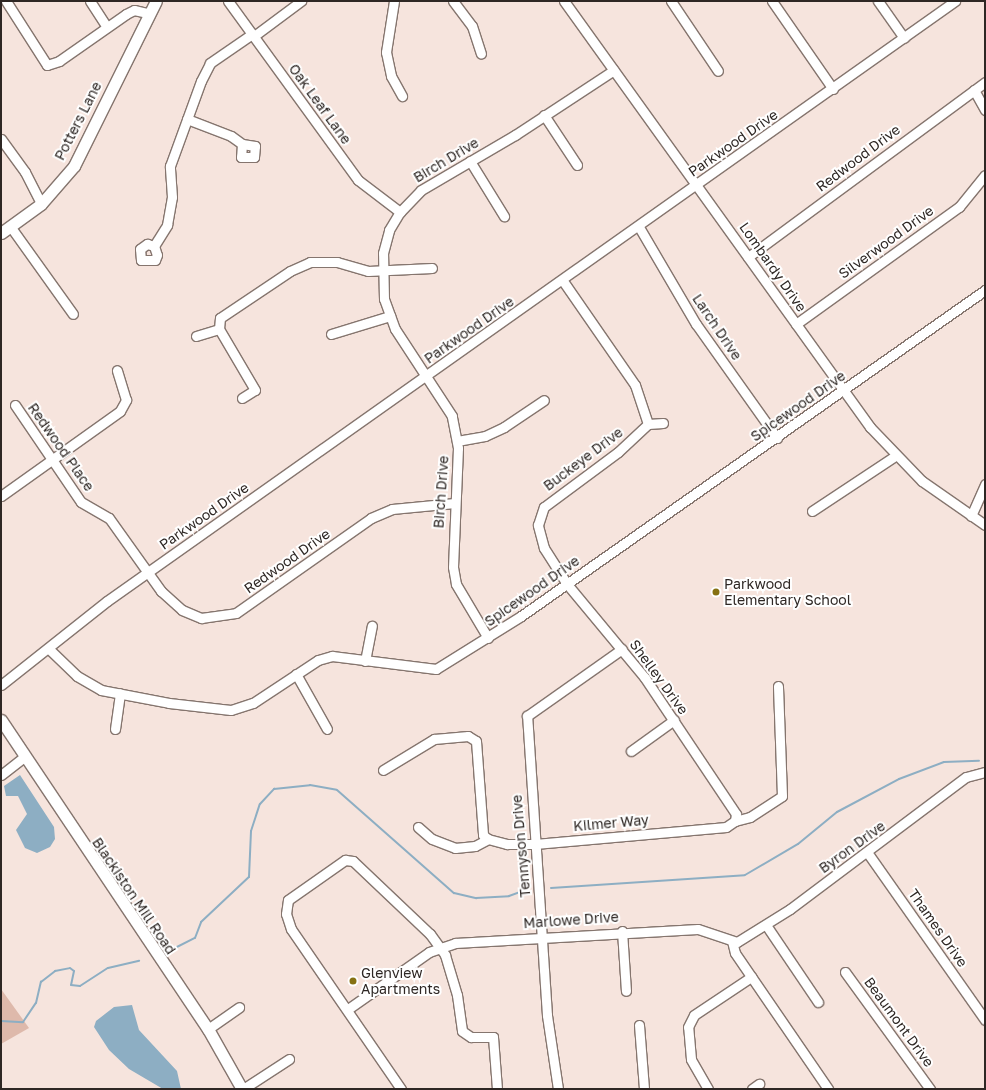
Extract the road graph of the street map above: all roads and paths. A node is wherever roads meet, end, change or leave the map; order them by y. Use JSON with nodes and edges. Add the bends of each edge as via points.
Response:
{"nodes":[{"id":1,"x":6,"y":1,"type":"edge"},
{"id":2,"x":90,"y":1,"type":"edge"},
{"id":3,"x":156,"y":1,"type":"edge"},
{"id":4,"x":228,"y":1,"type":"edge"},
{"id":5,"x":301,"y":1,"type":"edge"},
{"id":6,"x":394,"y":1,"type":"edge"},
{"id":7,"x":453,"y":1,"type":"edge"},
{"id":8,"x":564,"y":1,"type":"edge"},
{"id":9,"x":671,"y":1,"type":"edge"},
{"id":10,"x":772,"y":1,"type":"edge"},
{"id":11,"x":878,"y":1,"type":"edge"},
{"id":12,"x":955,"y":1,"type":"edge"},
{"id":13,"x":147,"y":13,"type":"junction"},
{"id":14,"x":107,"y":27,"type":"junction"},
{"id":15,"x":253,"y":35,"type":"junction"},
{"id":16,"x":904,"y":38,"type":"junction"},
{"id":17,"x":481,"y":54,"type":"dead end"},
{"id":18,"x":614,"y":70,"type":"junction"},
{"id":19,"x":718,"y":70,"type":"dead end"},
{"id":20,"x":985,"y":82,"type":"edge"},
{"id":21,"x":833,"y":89,"type":"junction"},
{"id":22,"x":974,"y":90,"type":"junction"},
{"id":23,"x":402,"y":96,"type":"dead end"},
{"id":24,"x":985,"y":110,"type":"edge"},
{"id":25,"x":544,"y":115,"type":"junction"},
{"id":26,"x":187,"y":119,"type":"junction"},
{"id":27,"x":1,"y":139,"type":"edge"},
{"id":28,"x":242,"y":144,"type":"dead end"},
{"id":29,"x":470,"y":161,"type":"junction"},
{"id":30,"x":577,"y":165,"type":"dead end"},
{"id":31,"x":985,"y":175,"type":"edge"},
{"id":32,"x":698,"y":184,"type":"junction"},
{"id":33,"x":41,"y":204,"type":"junction"},
{"id":34,"x":400,"y":212,"type":"junction"},
{"id":35,"x":504,"y":216,"type":"dead end"},
{"id":36,"x":639,"y":227,"type":"junction"},
{"id":37,"x":6,"y":230,"type":"edge"},
{"id":38,"x":154,"y":246,"type":"dead end"},
{"id":39,"x":748,"y":257,"type":"junction"},
{"id":40,"x":432,"y":268,"type":"dead end"},
{"id":41,"x":383,"y":270,"type":"junction"},
{"id":42,"x":562,"y":281,"type":"junction"},
{"id":43,"x":985,"y":290,"type":"edge"},
{"id":44,"x":73,"y":314,"type":"dead end"},
{"id":45,"x":390,"y":316,"type":"junction"},
{"id":46,"x":796,"y":324,"type":"junction"},
{"id":47,"x":218,"y":329,"type":"junction"},
{"id":48,"x":331,"y":334,"type":"dead end"},
{"id":49,"x":196,"y":336,"type":"dead end"},
{"id":50,"x":117,"y":370,"type":"dead end"},
{"id":51,"x":426,"y":378,"type":"junction"},
{"id":52,"x":844,"y":391,"type":"junction"},
{"id":53,"x":242,"y":398,"type":"dead end"},
{"id":54,"x":544,"y":400,"type":"dead end"},
{"id":55,"x":15,"y":405,"type":"dead end"},
{"id":56,"x":663,"y":423,"type":"dead end"},
{"id":57,"x":648,"y":424,"type":"junction"},
{"id":58,"x":777,"y":438,"type":"junction"},
{"id":59,"x":457,"y":441,"type":"junction"},
{"id":60,"x":895,"y":456,"type":"junction"},
{"id":61,"x":52,"y":458,"type":"junction"},
{"id":62,"x":985,"y":484,"type":"edge"},
{"id":63,"x":1,"y":496,"type":"edge"},
{"id":64,"x":455,"y":503,"type":"junction"},
{"id":65,"x":812,"y":511,"type":"dead end"},
{"id":66,"x":971,"y":516,"type":"junction"},
{"id":67,"x":985,"y":525,"type":"edge"},
{"id":68,"x":148,"y":572,"type":"junction"},
{"id":69,"x":568,"y":584,"type":"junction"},
{"id":70,"x":372,"y":626,"type":"dead end"},
{"id":71,"x":488,"y":638,"type":"junction"},
{"id":72,"x":49,"y":649,"type":"junction"},
{"id":73,"x":622,"y":649,"type":"junction"},
{"id":74,"x":365,"y":661,"type":"junction"},
{"id":75,"x":296,"y":674,"type":"junction"},
{"id":76,"x":1,"y":685,"type":"edge"},
{"id":77,"x":778,"y":686,"type":"dead end"},
{"id":78,"x":120,"y":693,"type":"junction"},
{"id":79,"x":1,"y":720,"type":"edge"},
{"id":80,"x":674,"y":720,"type":"junction"},
{"id":81,"x":115,"y":729,"type":"dead end"},
{"id":82,"x":327,"y":729,"type":"dead end"},
{"id":83,"x":631,"y":751,"type":"dead end"},
{"id":84,"x":24,"y":757,"type":"junction"},
{"id":85,"x":383,"y":770,"type":"dead end"},
{"id":86,"x":985,"y":772,"type":"edge"},
{"id":87,"x":1,"y":774,"type":"edge"},
{"id":88,"x":735,"y":821,"type":"junction"},
{"id":89,"x":418,"y":827,"type":"dead end"},
{"id":90,"x":488,"y":839,"type":"junction"},
{"id":91,"x":534,"y":844,"type":"junction"},
{"id":92,"x":868,"y":852,"type":"junction"},
{"id":93,"x":766,"y":925,"type":"junction"},
{"id":94,"x":622,"y":931,"type":"junction"},
{"id":95,"x":543,"y":936,"type":"junction"},
{"id":96,"x":732,"y":941,"type":"junction"},
{"id":97,"x":439,"y":948,"type":"junction"},
{"id":98,"x":845,"y":972,"type":"dead end"},
{"id":99,"x":751,"y":977,"type":"junction"},
{"id":100,"x":626,"y":990,"type":"dead end"},
{"id":101,"x":818,"y":1002,"type":"dead end"},
{"id":102,"x":239,"y":1007,"type":"dead end"},
{"id":103,"x":348,"y":1009,"type":"junction"},
{"id":104,"x":985,"y":1020,"type":"edge"},
{"id":105,"x":638,"y":1025,"type":"dead end"},
{"id":106,"x":208,"y":1029,"type":"junction"},
{"id":107,"x":289,"y":1059,"type":"dead end"},
{"id":108,"x":242,"y":1089,"type":"edge"},
{"id":109,"x":401,"y":1089,"type":"edge"},
{"id":110,"x":498,"y":1089,"type":"edge"},
{"id":111,"x":558,"y":1089,"type":"edge"},
{"id":112,"x":644,"y":1089,"type":"edge"},
{"id":113,"x":708,"y":1089,"type":"edge"},
{"id":114,"x":828,"y":1089,"type":"edge"},
{"id":115,"x":930,"y":1089,"type":"edge"}],
"edges":[{"from":1,"to":14,"type":"street","via":[[47,65],[59,62]]},
{"from":2,"to":14,"type":"street"},
{"from":3,"to":13,"type":"main road","name":"Potters Lane"},
{"from":4,"to":15,"type":"street","name":"Oak Leaf Lane"},
{"from":5,"to":15,"type":"street"},
{"from":6,"to":23,"type":"street","via":[[386,52],[391,76]]},
{"from":7,"to":17,"type":"street","via":[[472,26]]},
{"from":8,"to":18,"type":"street","name":"Lombardy Drive"},
{"from":9,"to":19,"type":"street"},
{"from":10,"to":21,"type":"street"},
{"from":11,"to":16,"type":"street"},
{"from":12,"to":16,"type":"street","name":"Parkwood Drive"},
{"from":13,"to":14,"type":"street","via":[[134,10]]},
{"from":13,"to":33,"type":"main road","name":"Potters Lane","via":[[74,166]]},
{"from":15,"to":26,"type":"street","via":[[210,63]]},
{"from":15,"to":34,"type":"street","name":"Oak Leaf Lane","via":[[358,180]]},
{"from":16,"to":21,"type":"street","name":"Parkwood Drive"},
{"from":18,"to":25,"type":"street","name":"Birch Drive"},
{"from":18,"to":32,"type":"street","name":"Lombardy Drive"},
{"from":20,"to":22,"type":"street","name":"Redwood Drive"},
{"from":21,"to":32,"type":"street","name":"Parkwood Drive"},
{"from":22,"to":24,"type":"street"},
{"from":22,"to":39,"type":"street","name":"Redwood Drive"},
{"from":25,"to":29,"type":"street","name":"Birch Drive"},
{"from":25,"to":30,"type":"street"},
{"from":26,"to":28,"type":"street"},
{"from":26,"to":38,"type":"street","via":[[170,166],[170,216]]},
{"from":27,"to":33,"type":"street","via":[[25,172]]},
{"from":29,"to":34,"type":"street","name":"Birch Drive","via":[[421,190]]},
{"from":29,"to":35,"type":"street"},
{"from":31,"to":46,"type":"street","name":"Silverwood Drive","via":[[959,207]]},
{"from":32,"to":36,"type":"street","name":"Parkwood Drive"},
{"from":32,"to":39,"type":"street","name":"Lombardy Drive"},
{"from":33,"to":37,"type":"main road","name":"Potters Lane"},
{"from":34,"to":41,"type":"street","name":"Birch Drive","via":[[389,230]]},
{"from":36,"to":42,"type":"street","name":"Parkwood Drive"},
{"from":36,"to":58,"type":"street","name":"Larch Drive","via":[[696,324]]},
{"from":37,"to":44,"type":"street"},
{"from":39,"to":46,"type":"street","name":"Lombardy Drive"},
{"from":40,"to":41,"type":"street"},
{"from":41,"to":45,"type":"street","name":"Birch Drive","via":[[384,299]]},
{"from":41,"to":47,"type":"street","via":[[310,262],[290,271],[220,318]]},
{"from":42,"to":51,"type":"street","name":"Parkwood Drive"},
{"from":42,"to":57,"type":"street","via":[[635,385]]},
{"from":43,"to":52,"type":"street","name":"Spicewood Drive"},
{"from":45,"to":48,"type":"street"},
{"from":45,"to":51,"type":"street","name":"Birch Drive"},
{"from":46,"to":52,"type":"street","name":"Lombardy Drive"},
{"from":47,"to":49,"type":"street"},
{"from":47,"to":53,"type":"street","via":[[255,390]]},
{"from":50,"to":61,"type":"street","via":[[125,388],[126,400],[120,411]]},
{"from":51,"to":59,"type":"street","name":"Birch Drive","via":[[452,416]]},
{"from":51,"to":68,"type":"street","name":"Parkwood Drive"},
{"from":52,"to":58,"type":"street","name":"Spicewood Drive"},
{"from":52,"to":60,"type":"street","name":"Lombardy Drive"},
{"from":54,"to":59,"type":"street","via":[[504,427],[485,436]]},
{"from":55,"to":61,"type":"street","name":"Redwood Place"},
{"from":56,"to":57,"type":"street"},
{"from":57,"to":69,"type":"street","name":"Buckeye Drive","via":[[618,452],[544,507],[538,525],[544,548]]},
{"from":58,"to":69,"type":"street","name":"Spicewood Drive"},
{"from":59,"to":64,"type":"street","name":"Birch Drive"},
{"from":60,"to":65,"type":"street"},
{"from":60,"to":66,"type":"street","name":"Lombardy Drive"},
{"from":61,"to":63,"type":"street"},
{"from":61,"to":68,"type":"street","name":"Redwood Place","via":[[81,502],[109,518]]},
{"from":62,"to":66,"type":"street"},
{"from":64,"to":68,"type":"street","name":"Redwood Drive","via":[[392,509],[372,518],[236,613],[219,618],[201,618],[182,610],[161,591]]},
{"from":64,"to":71,"type":"street","name":"Birch Drive","via":[[453,567],[456,584]]},
{"from":66,"to":67,"type":"street","name":"Lombardy Drive"},
{"from":68,"to":72,"type":"street","name":"Parkwood Drive"},
{"from":69,"to":71,"type":"street","name":"Spicewood Drive"},
{"from":69,"to":73,"type":"street","name":"Shelley Drive"},
{"from":70,"to":74,"type":"street"},
{"from":71,"to":74,"type":"street","name":"Spicewood Drive","via":[[436,669]]},
{"from":72,"to":76,"type":"street","name":"Parkwood Drive"},
{"from":72,"to":78,"type":"street","name":"Spicewood Drive","via":[[77,676],[101,690]]},
{"from":73,"to":80,"type":"street","name":"Shelley Drive"},
{"from":73,"to":91,"type":"street","name":"Tennyson Drive","via":[[527,716]]},
{"from":74,"to":75,"type":"street","name":"Spicewood Drive","via":[[332,656],[318,660]]},
{"from":75,"to":78,"type":"street","name":"Spicewood Drive","via":[[253,704],[231,710],[169,703]]},
{"from":75,"to":82,"type":"street"},
{"from":77,"to":88,"type":"street","name":"Kilmer Way","via":[[782,796],[750,817]]},
{"from":78,"to":81,"type":"street"},
{"from":79,"to":84,"type":"main road","name":"Blackiston Mill Road"},
{"from":80,"to":83,"type":"street"},
{"from":80,"to":88,"type":"street","name":"Shelley Drive","via":[[736,814]]},
{"from":84,"to":87,"type":"street"},
{"from":84,"to":106,"type":"main road","name":"Blackiston Mill Road"},
{"from":85,"to":90,"type":"street","via":[[434,739],[468,736],[476,741],[483,835]]},
{"from":86,"to":92,"type":"street","name":"Byron Drive","via":[[966,777]]},
{"from":88,"to":91,"type":"street","name":"Kilmer Way","via":[[726,827]]},
{"from":89,"to":90,"type":"street","via":[[432,839],[455,848],[475,846]]},
{"from":90,"to":91,"type":"street","name":"Kilmer Way","via":[[507,844]]},
{"from":91,"to":95,"type":"street","name":"Tennyson Drive"},
{"from":92,"to":93,"type":"street","name":"Byron Drive"},
{"from":92,"to":104,"type":"street","name":"Thames Drive"},
{"from":93,"to":96,"type":"street","name":"Byron Drive"},
{"from":93,"to":101,"type":"street"},
{"from":94,"to":95,"type":"street","name":"Marlowe Drive"},
{"from":94,"to":96,"type":"street","name":"Marlowe Drive","via":[[698,929]]},
{"from":94,"to":100,"type":"street"},
{"from":95,"to":97,"type":"street","name":"Marlowe Drive","via":[[455,943]]},
{"from":95,"to":111,"type":"street","name":"Tennyson Drive","via":[[547,1015]]},
{"from":96,"to":99,"type":"street","via":[[735,953]]},
{"from":97,"to":103,"type":"street","name":"Marlowe Drive","via":[[429,952]]},
{"from":97,"to":103,"type":"street","via":[[430,934],[353,861],[339,864],[288,900],[286,914],[291,929]]},
{"from":97,"to":110,"type":"street","via":[[450,967],[462,1031],[470,1036],[494,1037]]},
{"from":98,"to":115,"type":"street","name":"Beaumont Drive"},
{"from":99,"to":113,"type":"street","via":[[694,1015],[688,1027],[691,1059]]},
{"from":99,"to":114,"type":"street"},
{"from":102,"to":106,"type":"street"},
{"from":103,"to":109,"type":"street"},
{"from":105,"to":112,"type":"street"},
{"from":106,"to":108,"type":"main road","name":"Blackiston Mill Road"},
{"from":107,"to":108,"type":"street"}]}
